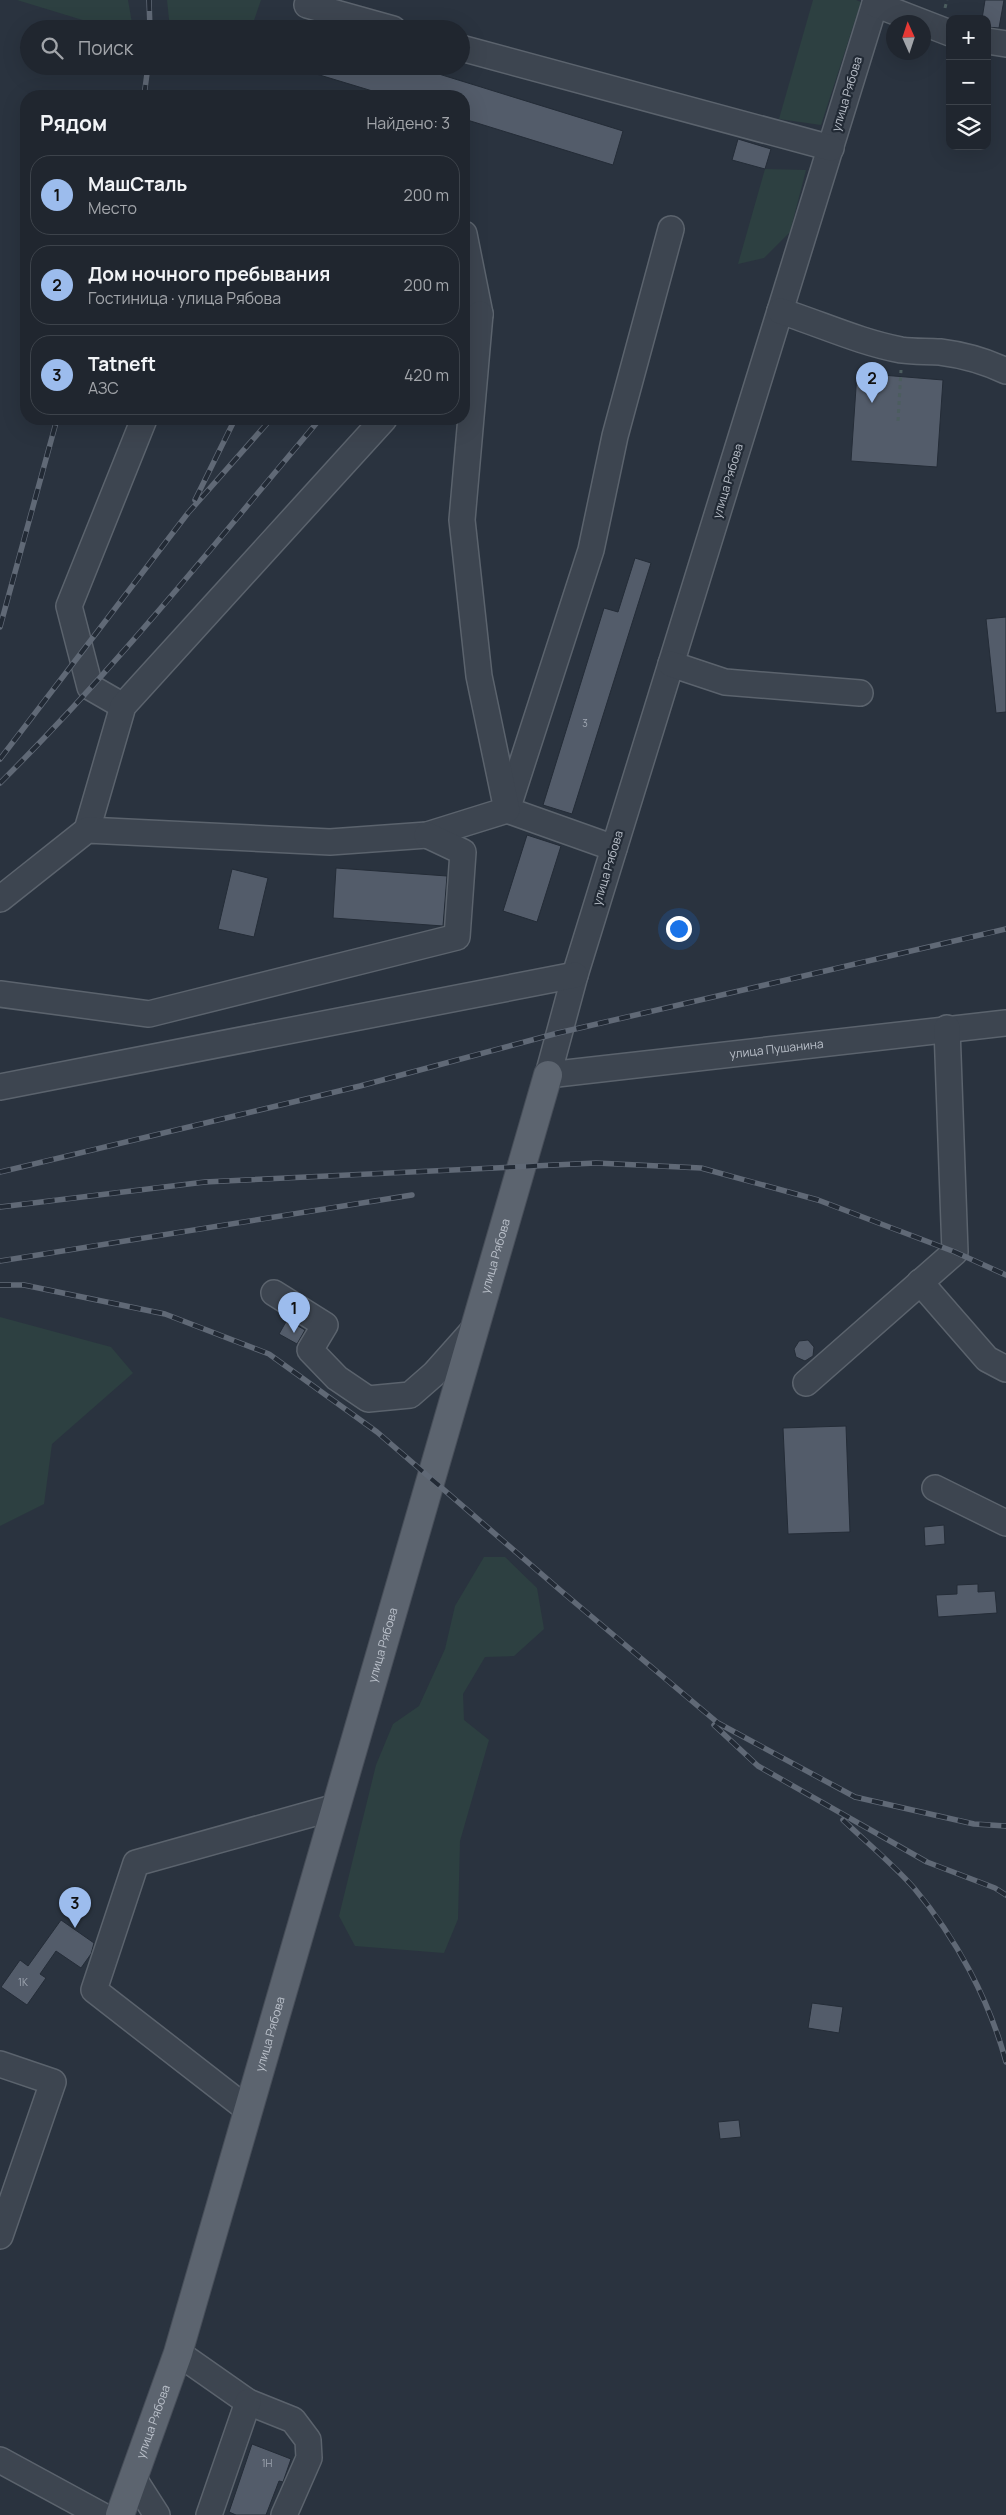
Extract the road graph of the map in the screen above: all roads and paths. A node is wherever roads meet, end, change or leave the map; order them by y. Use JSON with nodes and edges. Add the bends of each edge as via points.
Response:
{"nodes":[{"id":1,"x":876,"y":2,"type":"edge"},
{"id":2,"x":307,"y":5,"type":"dead end"},
{"id":3,"x":361,"y":20,"type":"edge"},
{"id":4,"x":946,"y":31,"type":"edge"},
{"id":5,"x":991,"y":42,"type":"edge"},
{"id":6,"x":1006,"y":44,"type":"edge"},
{"id":7,"x":470,"y":50,"type":"edge"},
{"id":8,"x":831,"y":148,"type":"junction"},
{"id":9,"x":671,"y":229,"type":"dead end"},
{"id":10,"x":470,"y":300,"type":"edge"},
{"id":11,"x":780,"y":311,"type":"junction"},
{"id":12,"x":472,"y":322,"type":"edge"},
{"id":13,"x":902,"y":350,"type":"junction"},
{"id":14,"x":1006,"y":357,"type":"edge"},
{"id":15,"x":982,"y":360,"type":"junction"},
{"id":16,"x":470,"y":362,"type":"edge"},
{"id":17,"x":1006,"y":371,"type":"edge"},
{"id":18,"x":898,"y":421,"type":"dead end"},
{"id":19,"x":142,"y":425,"type":"edge"},
{"id":20,"x":379,"y":425,"type":"edge"},
{"id":21,"x":467,"y":425,"type":"edge"},
{"id":22,"x":671,"y":664,"type":"junction"},
{"id":23,"x":860,"y":693,"type":"dead end"},
{"id":24,"x":123,"y":706,"type":"junction"},
{"id":25,"x":507,"y":810,"type":"junction"},
{"id":26,"x":87,"y":830,"type":"junction"},
{"id":27,"x":427,"y":835,"type":"junction"},
{"id":28,"x":614,"y":848,"type":"junction"},
{"id":29,"x":0,"y":899,"type":"edge"},
{"id":30,"x":575,"y":975,"type":"junction"},
{"id":31,"x":0,"y":994,"type":"edge"},
{"id":32,"x":1006,"y":1023,"type":"edge"},
{"id":33,"x":947,"y":1028,"type":"junction"},
{"id":34,"x":548,"y":1075,"type":"junction"},
{"id":35,"x":0,"y":1087,"type":"edge"},
{"id":36,"x":920,"y":1282,"type":"junction"},
{"id":37,"x":274,"y":1293,"type":"dead end"},
{"id":38,"x":475,"y":1328,"type":"junction"},
{"id":39,"x":1006,"y":1369,"type":"edge"},
{"id":40,"x":806,"y":1382,"type":"dead end"},
{"id":41,"x":935,"y":1488,"type":"dead end"},
{"id":42,"x":1006,"y":1523,"type":"edge"},
{"id":43,"x":336,"y":1807,"type":"junction"},
{"id":44,"x":0,"y":2064,"type":"edge"},
{"id":45,"x":247,"y":2109,"type":"junction"},
{"id":46,"x":0,"y":2236,"type":"edge"},
{"id":47,"x":178,"y":2353,"type":"junction"},
{"id":48,"x":248,"y":2402,"type":"junction"},
{"id":49,"x":0,"y":2460,"type":"edge"},
{"id":50,"x":134,"y":2479,"type":"junction"},
{"id":51,"x":101,"y":2515,"type":"edge"},
{"id":52,"x":120,"y":2515,"type":"edge"},
{"id":53,"x":157,"y":2515,"type":"edge"},
{"id":54,"x":208,"y":2515,"type":"edge"},
{"id":55,"x":284,"y":2515,"type":"edge"}],
"edges":[{"from":1,"to":4,"type":"street"},
{"from":1,"to":8,"type":"street","name":"улица Рябова"},
{"from":2,"to":3,"type":"street"},
{"from":5,"to":6,"type":"street"},
{"from":7,"to":8,"type":"street"},
{"from":8,"to":11,"type":"street","name":"улица Рябова"},
{"from":9,"to":25,"type":"street","via":[[615,436],[592,550]]},
{"from":10,"to":12,"type":"street"},
{"from":11,"to":13,"type":"street","via":[[810,320],[839,334]]},
{"from":11,"to":22,"type":"street","name":"улица Рябова"},
{"from":12,"to":16,"type":"street"},
{"from":13,"to":15,"type":"street","via":[[942,352]]},
{"from":13,"to":18,"type":"path"},
{"from":14,"to":15,"type":"street"},
{"from":15,"to":17,"type":"street"},
{"from":19,"to":24,"type":"street","via":[[69,606],[90,687]]},
{"from":20,"to":24,"type":"street"},
{"from":21,"to":25,"type":"street","via":[[462,520],[479,676]]},
{"from":22,"to":23,"type":"street","via":[[725,682]]},
{"from":22,"to":28,"type":"street","name":"улица Рябова"},
{"from":24,"to":26,"type":"street"},
{"from":25,"to":27,"type":"street"},
{"from":25,"to":28,"type":"street"},
{"from":26,"to":27,"type":"street","via":[[330,842]]},
{"from":26,"to":29,"type":"street"},
{"from":27,"to":31,"type":"street","via":[[463,852],[457,937],[148,1014]]},
{"from":28,"to":30,"type":"street","name":"улица Рябова"},
{"from":30,"to":34,"type":"street","name":"улица Рябова"},
{"from":30,"to":35,"type":"street"},
{"from":32,"to":33,"type":"street","name":"улица Пушанина"},
{"from":33,"to":34,"type":"street","name":"улица Пушанина"},
{"from":33,"to":36,"type":"street","via":[[955,1252]]},
{"from":34,"to":38,"type":"main road","name":"улица Рябова"},
{"from":36,"to":39,"type":"street","via":[[987,1359]]},
{"from":36,"to":40,"type":"street"},
{"from":37,"to":38,"type":"street","via":[[325,1325],[310,1350],[337,1378],[368,1399],[410,1395],[434,1374]]},
{"from":38,"to":43,"type":"main road","name":"улица Рябова"},
{"from":41,"to":42,"type":"street"},
{"from":43,"to":45,"type":"main road","name":"улица Рябова"},
{"from":43,"to":45,"type":"street","via":[[136,1863],[94,1990]]},
{"from":44,"to":46,"type":"street","via":[[53,2082]]},
{"from":45,"to":47,"type":"main road","name":"улица Рябова"},
{"from":47,"to":48,"type":"street"},
{"from":47,"to":50,"type":"main road","name":"улица Рябова"},
{"from":48,"to":54,"type":"street"},
{"from":48,"to":55,"type":"street","via":[[293,2420],[308,2440],[309,2458]]},
{"from":49,"to":51,"type":"street"},
{"from":50,"to":52,"type":"main road","name":"улица Рябова"},
{"from":50,"to":53,"type":"street"}]}
